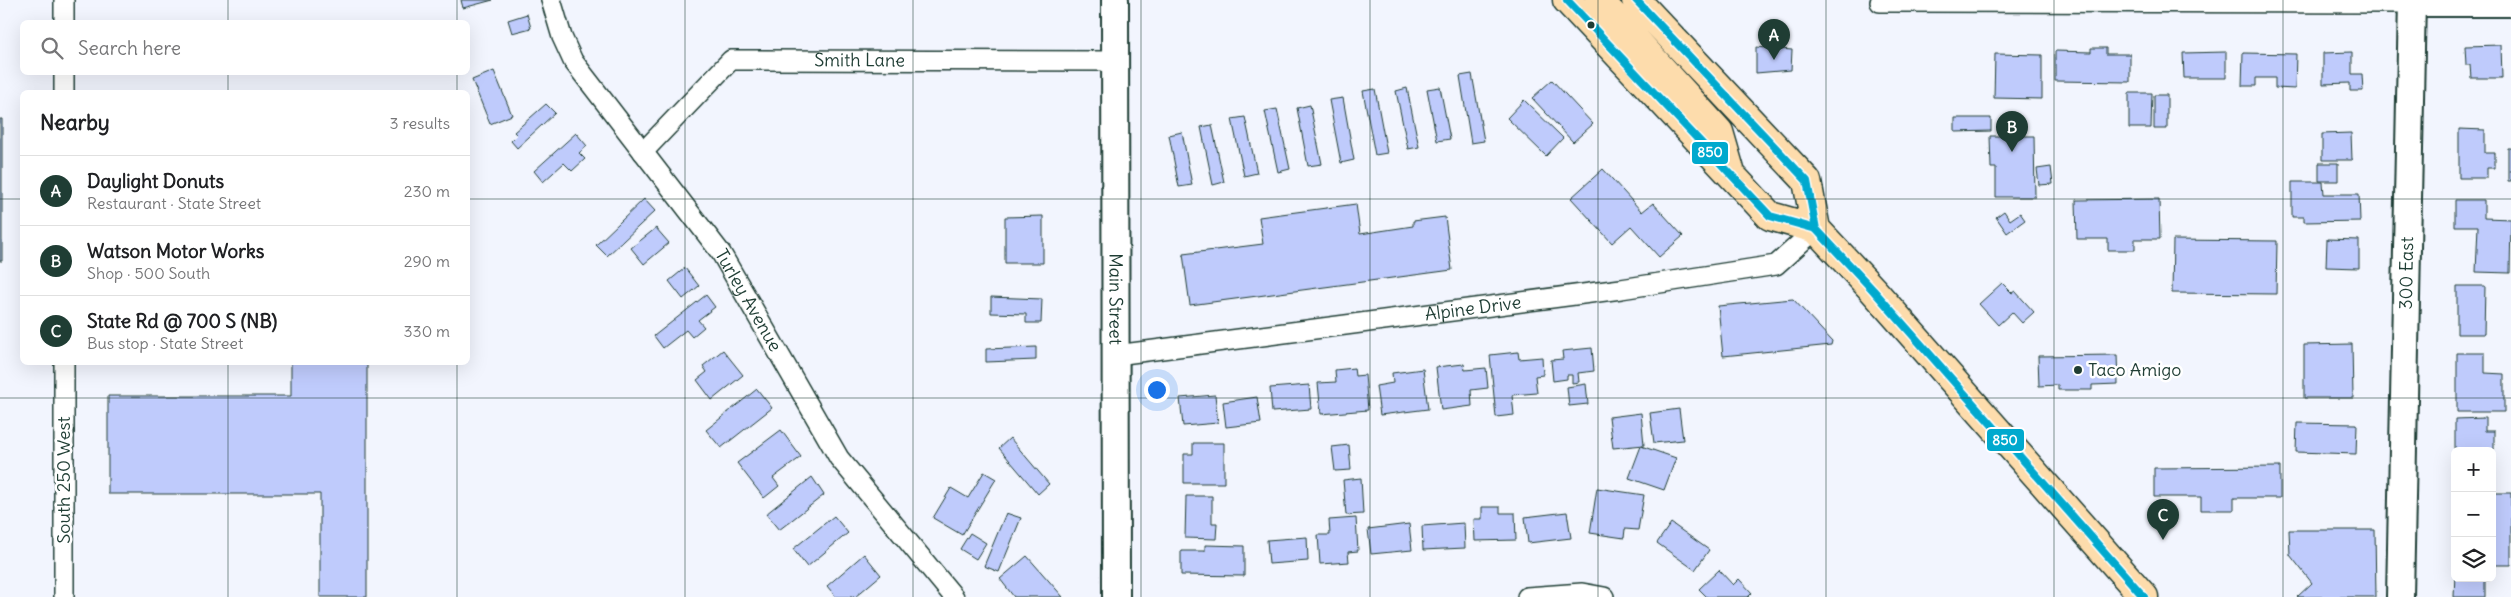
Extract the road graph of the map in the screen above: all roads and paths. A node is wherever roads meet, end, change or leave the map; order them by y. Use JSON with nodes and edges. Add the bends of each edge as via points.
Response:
{"nodes":[{"id":1,"x":64,"y":0,"type":"edge"},
{"id":2,"x":551,"y":0,"type":"edge"},
{"id":3,"x":1115,"y":0,"type":"edge"},
{"id":4,"x":1567,"y":0,"type":"edge"},
{"id":5,"x":1599,"y":0,"type":"edge"},
{"id":6,"x":2412,"y":1,"type":"edge"},
{"id":7,"x":1880,"y":2,"type":"dead end"},
{"id":8,"x":2511,"y":3,"type":"edge"},
{"id":9,"x":1645,"y":9,"type":"edge"},
{"id":10,"x":64,"y":20,"type":"edge"},
{"id":11,"x":1116,"y":61,"type":"junction"},
{"id":12,"x":64,"y":75,"type":"edge"},
{"id":13,"x":64,"y":90,"type":"edge"},
{"id":14,"x":643,"y":152,"type":"junction"},
{"id":15,"x":1732,"y":175,"type":"junction"},
{"id":16,"x":1816,"y":229,"type":"junction"},
{"id":17,"x":1116,"y":355,"type":"junction"},
{"id":18,"x":64,"y":365,"type":"edge"},
{"id":19,"x":64,"y":597,"type":"edge"},
{"id":20,"x":954,"y":597,"type":"edge"},
{"id":21,"x":1116,"y":597,"type":"edge"},
{"id":22,"x":1526,"y":597,"type":"edge"},
{"id":23,"x":1604,"y":597,"type":"edge"},
{"id":24,"x":2144,"y":597,"type":"edge"},
{"id":25,"x":2400,"y":597,"type":"edge"}],
"edges":[{"from":1,"to":10,"type":"street"},
{"from":2,"to":14,"type":"street","name":"Turley Avenue","via":[[562,38],[573,60]]},
{"from":3,"to":11,"type":"street","name":"Main Street"},
{"from":4,"to":15,"type":"main road"},
{"from":5,"to":15,"type":"main road","via":[[1719,132]]},
{"from":6,"to":7,"type":"street"},
{"from":6,"to":8,"type":"street"},
{"from":6,"to":25,"type":"street","name":"300 East"},
{"from":9,"to":16,"type":"main road","via":[[1807,181]]},
{"from":11,"to":14,"type":"street","name":"Smith Lane","via":[[731,60]]},
{"from":11,"to":17,"type":"street","name":"Main Street"},
{"from":12,"to":13,"type":"street"},
{"from":14,"to":20,"type":"street","name":"Turley Avenue","via":[[721,253],[839,458]]},
{"from":15,"to":16,"type":"main road","via":[[1770,216]]},
{"from":16,"to":17,"type":"street","name":"Alpine Drive","via":[[1776,266]]},
{"from":16,"to":24,"type":"main road"},
{"from":17,"to":21,"type":"street","name":"Main Street"},
{"from":18,"to":19,"type":"street","name":"South 250 West"},
{"from":22,"to":23,"type":"street","via":[[1582,592]]}]}
